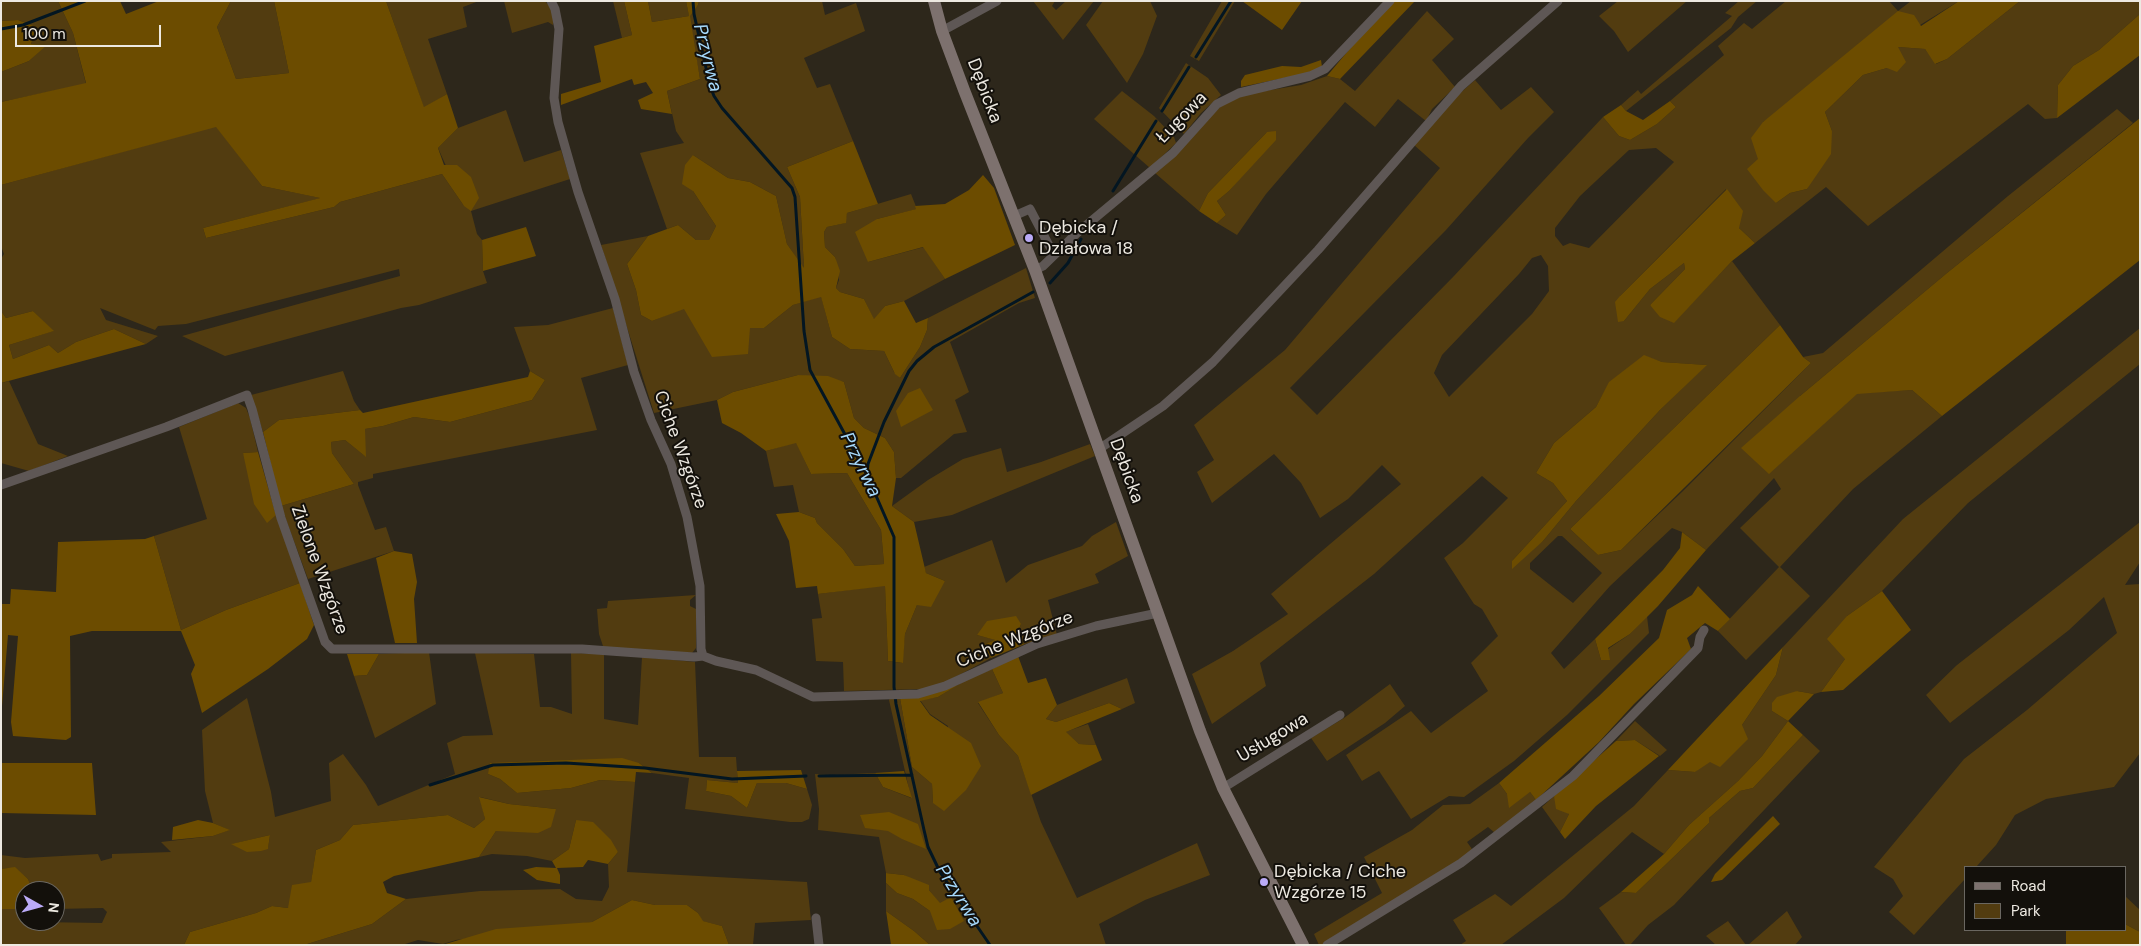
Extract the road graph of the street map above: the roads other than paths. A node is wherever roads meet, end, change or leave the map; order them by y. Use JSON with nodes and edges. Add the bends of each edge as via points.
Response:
{"nodes":[{"id":1,"x":551,"y":1,"type":"edge"},
{"id":2,"x":934,"y":1,"type":"edge"},
{"id":3,"x":997,"y":1,"type":"edge"},
{"id":4,"x":1390,"y":1,"type":"edge"},
{"id":5,"x":1558,"y":1,"type":"edge"},
{"id":6,"x":942,"y":31,"type":"junction"},
{"id":7,"x":1014,"y":216,"type":"junction"},
{"id":8,"x":1054,"y":255,"type":"junction"},
{"id":9,"x":1035,"y":270,"type":"junction"},
{"id":10,"x":1099,"y":450,"type":"junction"},
{"id":11,"x":1,"y":485,"type":"edge"},
{"id":12,"x":1158,"y":613,"type":"junction"},
{"id":13,"x":1704,"y":630,"type":"dead end"},
{"id":14,"x":703,"y":656,"type":"junction"},
{"id":15,"x":1340,"y":716,"type":"dead end"},
{"id":16,"x":1223,"y":788,"type":"junction"},
{"id":17,"x":816,"y":918,"type":"dead end"},
{"id":18,"x":818,"y":945,"type":"edge"},
{"id":19,"x":1303,"y":945,"type":"edge"},
{"id":20,"x":1327,"y":945,"type":"edge"}],
"edges":[{"from":1,"to":14,"type":"street","name":"Ciche Wzgórze","via":[[559,29],[554,98],[558,122],[615,299],[634,372],[671,464],[685,510],[699,578]]},
{"from":2,"to":6,"type":"street","name":"Dębicka"},
{"from":3,"to":6,"type":"street"},
{"from":4,"to":8,"type":"street","name":"Ługowa","via":[[1325,69],[1310,76],[1239,93],[1217,104],[1173,153]]},
{"from":5,"to":10,"type":"street","via":[[1461,86],[1266,308],[1213,362],[1163,406]]},
{"from":6,"to":7,"type":"street","name":"Dębicka"},
{"from":7,"to":8,"type":"street","via":[[1030,209]]},
{"from":7,"to":9,"type":"street","name":"Dębicka"},
{"from":8,"to":9,"type":"street","name":"Ługowa"},
{"from":9,"to":10,"type":"street","name":"Dębicka"},
{"from":10,"to":12,"type":"street","name":"Dębicka"},
{"from":11,"to":14,"type":"street","name":"Zielone Wzgórze","via":[[246,395],[281,518],[326,642],[332,648],[582,649]]},
{"from":12,"to":14,"type":"street","name":"Ciche Wzgórze","via":[[1066,635],[929,692],[813,697],[756,670]]},
{"from":12,"to":16,"type":"street","name":"Dębicka"},
{"from":13,"to":20,"type":"street","via":[[1698,648],[1573,776],[1461,864]]},
{"from":15,"to":16,"type":"street","name":"Usługowa"},
{"from":16,"to":19,"type":"street","name":"Dębicka"},
{"from":17,"to":18,"type":"street"}]}
